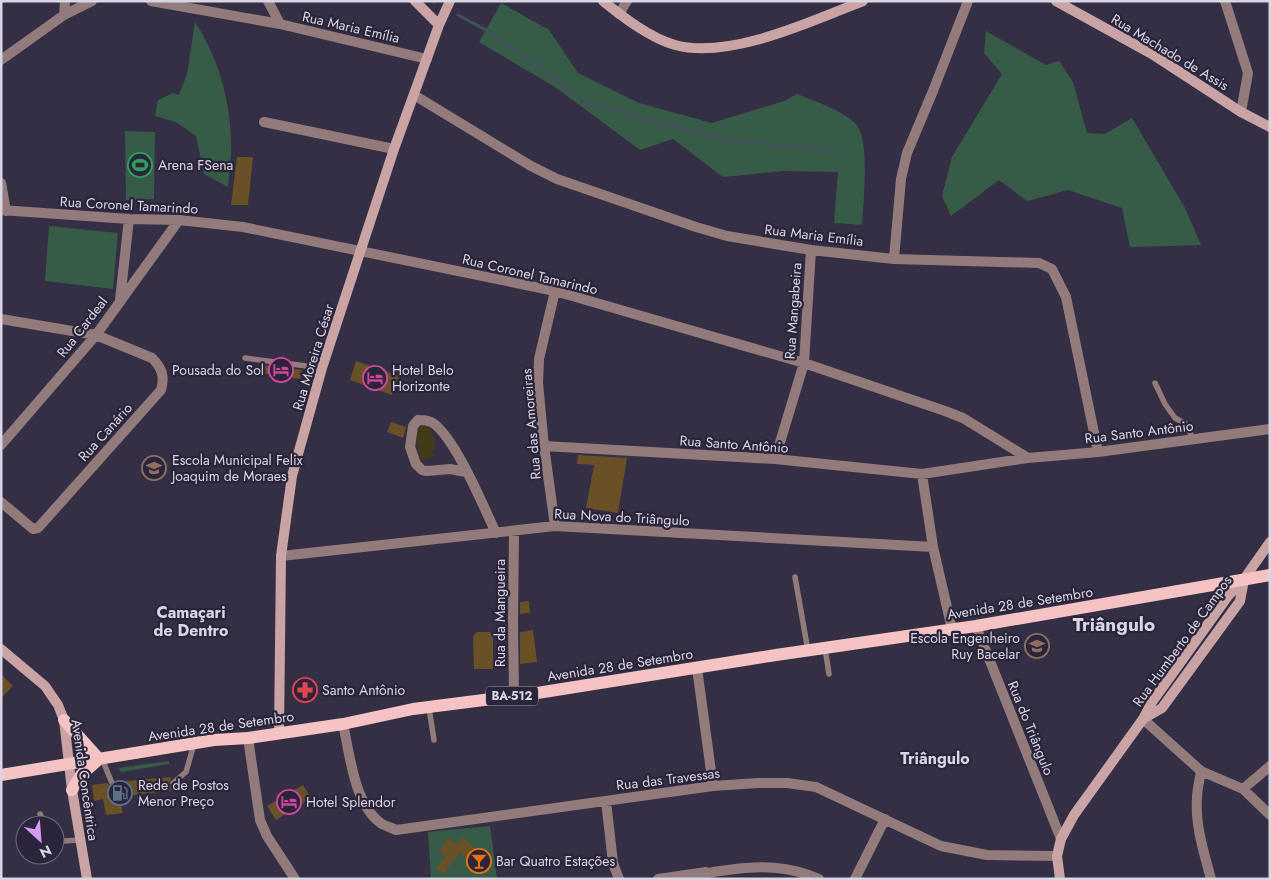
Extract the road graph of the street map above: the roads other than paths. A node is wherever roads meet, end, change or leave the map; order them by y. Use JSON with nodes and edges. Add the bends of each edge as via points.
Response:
{"nodes":[{"id":1,"x":65,"y":1,"type":"edge"},
{"id":2,"x":92,"y":1,"type":"edge"},
{"id":3,"x":151,"y":1,"type":"edge"},
{"id":4,"x":268,"y":1,"type":"edge"},
{"id":5,"x":415,"y":1,"type":"edge"},
{"id":6,"x":603,"y":1,"type":"edge"},
{"id":7,"x":627,"y":1,"type":"edge"},
{"id":8,"x":864,"y":1,"type":"edge"},
{"id":9,"x":968,"y":1,"type":"edge"},
{"id":10,"x":1056,"y":1,"type":"edge"},
{"id":11,"x":1225,"y":1,"type":"edge"},
{"id":12,"x":450,"y":3,"type":"edge"},
{"id":13,"x":619,"y":14,"type":"junction"},
{"id":14,"x":64,"y":15,"type":"junction"},
{"id":15,"x":280,"y":24,"type":"junction"},
{"id":16,"x":439,"y":26,"type":"junction"},
{"id":17,"x":427,"y":58,"type":"junction"},
{"id":18,"x":1,"y":60,"type":"edge"},
{"id":19,"x":414,"y":94,"type":"junction"},
{"id":20,"x":1241,"y":112,"type":"junction"},
{"id":21,"x":264,"y":122,"type":"dead end"},
{"id":22,"x":1270,"y":127,"type":"edge"},
{"id":23,"x":394,"y":149,"type":"junction"},
{"id":24,"x":1,"y":183,"type":"edge"},
{"id":25,"x":4,"y":210,"type":"edge"},
{"id":26,"x":129,"y":219,"type":"junction"},
{"id":27,"x":179,"y":220,"type":"junction"},
{"id":28,"x":811,"y":250,"type":"junction"},
{"id":29,"x":360,"y":252,"type":"junction"},
{"id":30,"x":894,"y":259,"type":"junction"},
{"id":31,"x":555,"y":291,"type":"junction"},
{"id":32,"x":120,"y":301,"type":"junction"},
{"id":33,"x":1,"y":319,"type":"edge"},
{"id":34,"x":96,"y":335,"type":"junction"},
{"id":35,"x":245,"y":358,"type":"dead end"},
{"id":36,"x":804,"y":362,"type":"junction"},
{"id":37,"x":322,"y":368,"type":"junction"},
{"id":38,"x":1155,"y":382,"type":"dead end"},
{"id":39,"x":1270,"y":429,"type":"edge"},
{"id":40,"x":1193,"y":439,"type":"junction"},
{"id":41,"x":1,"y":445,"type":"edge"},
{"id":42,"x":544,"y":446,"type":"junction"},
{"id":43,"x":1098,"y":452,"type":"junction"},
{"id":44,"x":1028,"y":458,"type":"junction"},
{"id":45,"x":774,"y":459,"type":"junction"},
{"id":46,"x":466,"y":472,"type":"junction"},
{"id":47,"x":922,"y":474,"type":"junction"},
{"id":48,"x":1,"y":502,"type":"edge"},
{"id":49,"x":555,"y":526,"type":"junction"},
{"id":50,"x":514,"y":532,"type":"junction"},
{"id":51,"x":496,"y":533,"type":"junction"},
{"id":52,"x":1270,"y":542,"type":"edge"},
{"id":53,"x":933,"y":547,"type":"junction"},
{"id":54,"x":281,"y":556,"type":"junction"},
{"id":55,"x":1270,"y":575,"type":"edge"},
{"id":56,"x":795,"y":577,"type":"dead end"},
{"id":57,"x":1244,"y":579,"type":"junction"},
{"id":58,"x":976,"y":626,"type":"junction"},
{"id":59,"x":952,"y":629,"type":"junction"},
{"id":60,"x":825,"y":648,"type":"junction"},
{"id":61,"x":1,"y":649,"type":"edge"},
{"id":62,"x":808,"y":650,"type":"junction"},
{"id":63,"x":697,"y":668,"type":"junction"},
{"id":64,"x":829,"y":674,"type":"dead end"},
{"id":65,"x":514,"y":695,"type":"junction"},
{"id":66,"x":429,"y":708,"type":"junction"},
{"id":67,"x":1143,"y":719,"type":"junction"},
{"id":68,"x":64,"y":720,"type":"junction"},
{"id":69,"x":343,"y":724,"type":"junction"},
{"id":70,"x":279,"y":733,"type":"junction"},
{"id":71,"x":248,"y":738,"type":"junction"},
{"id":72,"x":434,"y":740,"type":"dead end"},
{"id":73,"x":194,"y":744,"type":"junction"},
{"id":74,"x":101,"y":759,"type":"junction"},
{"id":75,"x":69,"y":764,"type":"junction"},
{"id":76,"x":1270,"y":766,"type":"edge"},
{"id":77,"x":1201,"y":770,"type":"junction"},
{"id":78,"x":1,"y":775,"type":"edge"},
{"id":79,"x":112,"y":783,"type":"dead end"},
{"id":80,"x":173,"y":783,"type":"dead end"},
{"id":81,"x":714,"y":786,"type":"junction"},
{"id":82,"x":1243,"y":789,"type":"junction"},
{"id":83,"x":72,"y":790,"type":"junction"},
{"id":84,"x":606,"y":801,"type":"junction"},
{"id":85,"x":1270,"y":815,"type":"edge"},
{"id":86,"x":885,"y":820,"type":"junction"},
{"id":87,"x":1061,"y":839,"type":"junction"},
{"id":88,"x":80,"y":840,"type":"junction"},
{"id":89,"x":65,"y":841,"type":"edge"},
{"id":90,"x":1057,"y":856,"type":"junction"},
{"id":91,"x":293,"y":875,"type":"edge"},
{"id":92,"x":704,"y":875,"type":"edge"},
{"id":93,"x":87,"y":879,"type":"edge"},
{"id":94,"x":301,"y":879,"type":"edge"},
{"id":95,"x":619,"y":879,"type":"edge"},
{"id":96,"x":658,"y":879,"type":"edge"},
{"id":97,"x":819,"y":879,"type":"edge"},
{"id":98,"x":855,"y":879,"type":"edge"},
{"id":99,"x":1060,"y":879,"type":"edge"},
{"id":100,"x":1211,"y":879,"type":"edge"}],
"edges":[{"from":1,"to":14,"type":"street"},
{"from":2,"to":14,"type":"street"},
{"from":3,"to":15,"type":"street","name":"Rua Maria Emília"},
{"from":4,"to":15,"type":"street"},
{"from":5,"to":16,"type":"street"},
{"from":6,"to":13,"type":"street"},
{"from":7,"to":13,"type":"street"},
{"from":8,"to":13,"type":"street","via":[[772,36],[731,47],[676,45],[660,40]]},
{"from":9,"to":30,"type":"street","via":[[906,152]]},
{"from":10,"to":20,"type":"street","name":"Rua Machado de Assis","via":[[1152,54]]},
{"from":11,"to":20,"type":"street","via":[[1248,73]]},
{"from":12,"to":16,"type":"street","name":"Rua Moreira César"},
{"from":14,"to":18,"type":"street"},
{"from":15,"to":17,"type":"street","name":"Rua Maria Emília"},
{"from":16,"to":17,"type":"street","name":"Rua Moreira César"},
{"from":17,"to":19,"type":"street","name":"Rua Moreira César"},
{"from":19,"to":23,"type":"street","name":"Rua Moreira César"},
{"from":19,"to":28,"type":"street","name":"Rua Maria Emília","via":[[557,179],[727,236]]},
{"from":20,"to":22,"type":"street","name":"Rua Machado de Assis"},
{"from":21,"to":23,"type":"street"},
{"from":23,"to":29,"type":"street","name":"Rua Moreira César"},
{"from":24,"to":25,"type":"street"},
{"from":25,"to":26,"type":"street","name":"Rua Coronel Tamarindo"},
{"from":26,"to":27,"type":"street","name":"Rua Coronel Tamarindo"},
{"from":26,"to":32,"type":"street"},
{"from":27,"to":29,"type":"street","name":"Rua Coronel Tamarindo","via":[[243,227]]},
{"from":27,"to":32,"type":"street","name":"Rua Cardeal"},
{"from":28,"to":30,"type":"street","name":"Rua Maria Emília"},
{"from":28,"to":36,"type":"street","name":"Rua Mangabeira"},
{"from":29,"to":31,"type":"street","name":"Rua Coronel Tamarindo"},
{"from":29,"to":37,"type":"street","name":"Rua Moreira César"},
{"from":30,"to":43,"type":"street","name":"Rua Maria Emília","via":[[1039,263],[1052,269],[1066,297]]},
{"from":31,"to":36,"type":"street","name":"Rua Coronel Tamarindo"},
{"from":31,"to":42,"type":"street","name":"Rua das Amoreiras","via":[[539,359]]},
{"from":32,"to":34,"type":"street","name":"Rua Cardeal"},
{"from":33,"to":34,"type":"street"},
{"from":34,"to":41,"type":"street","name":"Rua Cardeal"},
{"from":34,"to":48,"type":"street","name":"Rua Canário","via":[[152,358],[162,372],[161,390],[38,528],[33,529]]},
{"from":35,"to":37,"type":"lane"},
{"from":36,"to":44,"type":"street","name":"Rua Coronel Tamarindo","via":[[963,418]]},
{"from":36,"to":45,"type":"street","name":"Rua Mangabeira"},
{"from":37,"to":54,"type":"street","name":"Rua Moreira César","via":[[292,476]]},
{"from":38,"to":40,"type":"lane","via":[[1175,418],[1186,424]]},
{"from":39,"to":40,"type":"street","name":"Rua Santo Antônio"},
{"from":40,"to":43,"type":"street","name":"Rua Santo Antônio"},
{"from":42,"to":45,"type":"street","name":"Rua Santo Antônio"},
{"from":42,"to":49,"type":"street","name":"Rua das Amoreiras"},
{"from":43,"to":44,"type":"street","name":"Rua Santo Antônio"},
{"from":44,"to":47,"type":"street","name":"Rua Santo Antônio"},
{"from":45,"to":47,"type":"street","name":"Rua Santo Antônio"},
{"from":46,"to":46,"type":"street","via":[[452,444],[432,422],[418,420],[413,426],[410,447],[416,464],[428,471],[457,469]]},
{"from":46,"to":51,"type":"street"},
{"from":47,"to":53,"type":"street"},
{"from":49,"to":50,"type":"street","name":"Rua Nova do Triângulo"},
{"from":49,"to":53,"type":"street","name":"Rua Nova do Triângulo"},
{"from":50,"to":51,"type":"street","name":"Rua Nova do Triângulo"},
{"from":50,"to":65,"type":"street","name":"Rua da Mangueira"},
{"from":51,"to":54,"type":"street","name":"Rua Nova do Triângulo"},
{"from":52,"to":57,"type":"street","name":"Rua Humberto de Campos"},
{"from":53,"to":59,"type":"street"},
{"from":54,"to":70,"type":"street","name":"Rua Moreira César"},
{"from":55,"to":57,"type":"main road","number":"BA-512"},
{"from":56,"to":62,"type":"lane"},
{"from":57,"to":58,"type":"main road","name":"Avenida 28 de Setembro","number":"BA-512"},
{"from":57,"to":67,"type":"street","name":"Rua Humberto de Campos","via":[[1228,596]]},
{"from":58,"to":59,"type":"main road","name":"Avenida 28 de Setembro","number":"BA-512"},
{"from":58,"to":87,"type":"street","name":"Rua do Triângulo"},
{"from":59,"to":60,"type":"main road","name":"Avenida 28 de Setembro","number":"BA-512"},
{"from":60,"to":62,"type":"main road","name":"Avenida 28 de Setembro","number":"BA-512"},
{"from":60,"to":64,"type":"lane"},
{"from":61,"to":68,"type":"street","name":"Avenida Concêntrica","via":[[45,686]]},
{"from":62,"to":63,"type":"main road","name":"Avenida 28 de Setembro","number":"BA-512"},
{"from":63,"to":65,"type":"main road","name":"Avenida 28 de Setembro","number":"BA-512"},
{"from":63,"to":81,"type":"street"},
{"from":65,"to":66,"type":"main road","name":"Avenida 28 de Setembro","number":"BA-512"},
{"from":66,"to":69,"type":"main road","name":"Avenida 28 de Setembro","number":"BA-512"},
{"from":66,"to":72,"type":"lane"},
{"from":67,"to":77,"type":"street"},
{"from":67,"to":87,"type":"street","name":"Rua Humberto de Campos","via":[[1074,815]]},
{"from":68,"to":74,"type":"main road"},
{"from":68,"to":75,"type":"street","name":"Avenida Concêntrica"},
{"from":69,"to":70,"type":"main road","name":"Avenida 28 de Setembro","number":"BA-512"},
{"from":69,"to":84,"type":"street","name":"Rua das Travessas","via":[[364,803],[382,824],[396,830]]},
{"from":70,"to":71,"type":"main road","name":"Avenida 28 de Setembro","number":"BA-512"},
{"from":71,"to":73,"type":"main road","name":"Avenida 28 de Setembro","number":"BA-512"},
{"from":71,"to":91,"type":"street","via":[[260,820]]},
{"from":73,"to":74,"type":"main road","name":"Avenida 28 de Setembro","number":"BA-512"},
{"from":73,"to":80,"type":"lane","via":[[186,772]]},
{"from":74,"to":75,"type":"main road","name":"Avenida 28 de Setembro","number":"BA-512"},
{"from":74,"to":79,"type":"lane"},
{"from":74,"to":83,"type":"main road","via":[[81,775]]},
{"from":75,"to":78,"type":"main road","name":"Avenida 28 de Setembro","number":"BA-512"},
{"from":75,"to":83,"type":"street","name":"Avenida Concêntrica"},
{"from":76,"to":82,"type":"street"},
{"from":77,"to":82,"type":"street"},
{"from":77,"to":100,"type":"street","via":[[1196,797],[1198,819]]},
{"from":81,"to":84,"type":"street","name":"Rua das Travessas"},
{"from":81,"to":86,"type":"street","name":"Rua das Travessas","via":[[787,783],[816,787]]},
{"from":82,"to":85,"type":"street"},
{"from":83,"to":88,"type":"street","name":"Avenida Concêntrica"},
{"from":84,"to":95,"type":"street","via":[[613,863]]},
{"from":86,"to":90,"type":"street","name":"Rua das Travessas","via":[[941,846],[987,855]]},
{"from":86,"to":98,"type":"street"},
{"from":87,"to":90,"type":"street","name":"Rua Humberto de Campos"},
{"from":88,"to":89,"type":"lane"},
{"from":88,"to":93,"type":"street","name":"Avenida Concêntrica"},
{"from":90,"to":99,"type":"street","name":"Rua Humberto de Campos"},
{"from":91,"to":94,"type":"street"},
{"from":92,"to":96,"type":"street"},
{"from":92,"to":97,"type":"street","via":[[752,866],[781,868]]}]}
